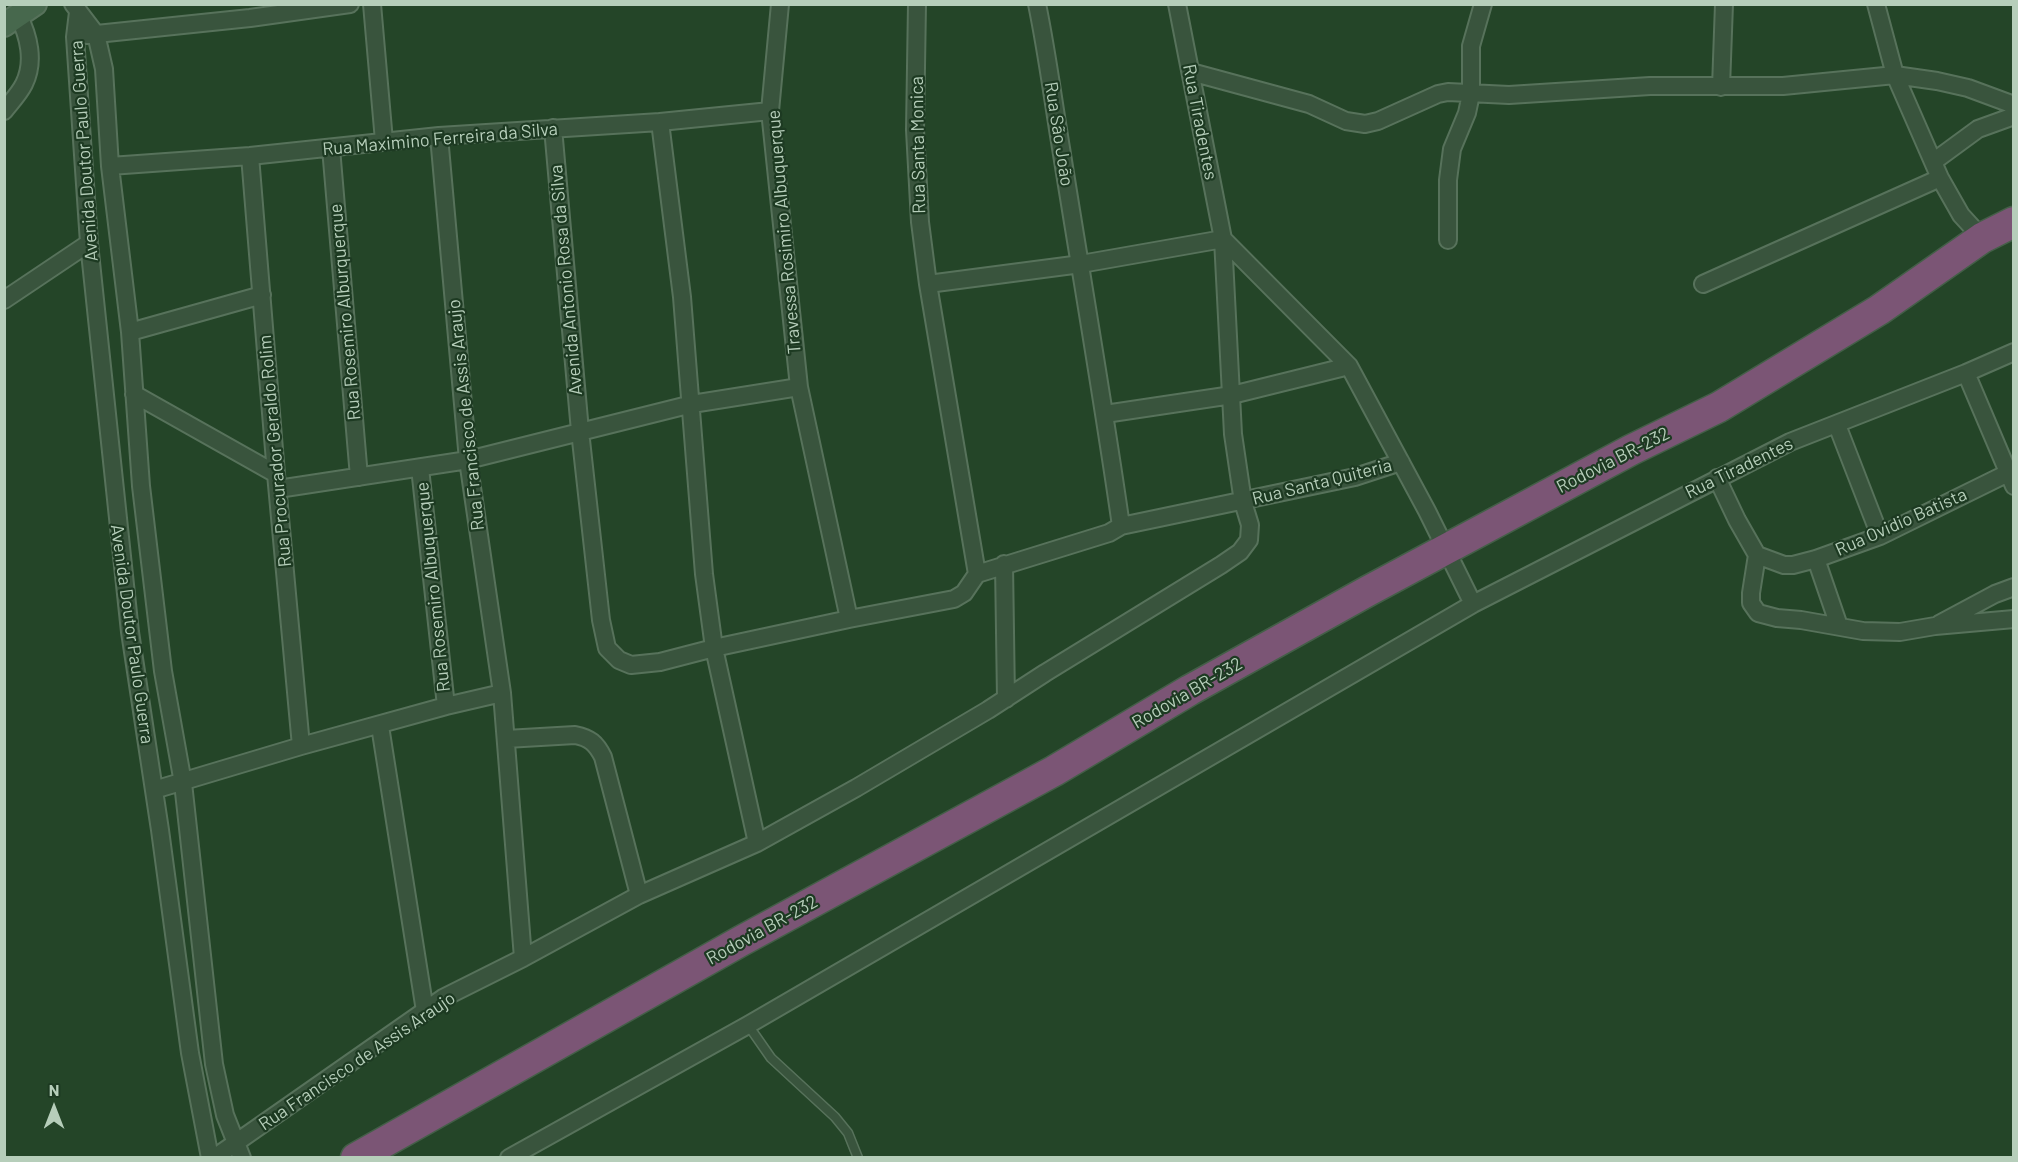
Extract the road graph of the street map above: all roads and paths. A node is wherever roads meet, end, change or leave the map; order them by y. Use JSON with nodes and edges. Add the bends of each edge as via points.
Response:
{"nodes":[{"id":1,"x":350,"y":4,"type":"edge"},
{"id":2,"x":372,"y":4,"type":"edge"},
{"id":3,"x":780,"y":4,"type":"edge"},
{"id":4,"x":917,"y":4,"type":"edge"},
{"id":5,"x":1037,"y":4,"type":"edge"},
{"id":6,"x":1177,"y":4,"type":"edge"},
{"id":7,"x":1483,"y":4,"type":"edge"},
{"id":8,"x":1724,"y":4,"type":"edge"},
{"id":9,"x":1876,"y":4,"type":"edge"},
{"id":10,"x":76,"y":8,"type":"edge"},
{"id":11,"x":19,"y":15,"type":"edge"},
{"id":12,"x":96,"y":34,"type":"junction"},
{"id":13,"x":75,"y":37,"type":"junction"},
{"id":14,"x":1191,"y":72,"type":"junction"},
{"id":15,"x":1895,"y":75,"type":"junction"},
{"id":16,"x":1721,"y":87,"type":"junction"},
{"id":17,"x":1471,"y":94,"type":"junction"},
{"id":18,"x":2013,"y":105,"type":"edge"},
{"id":19,"x":4,"y":111,"type":"edge"},
{"id":20,"x":771,"y":111,"type":"junction"},
{"id":21,"x":2013,"y":116,"type":"edge"},
{"id":22,"x":660,"y":122,"type":"junction"},
{"id":23,"x":553,"y":129,"type":"junction"},
{"id":24,"x":439,"y":136,"type":"junction"},
{"id":25,"x":384,"y":141,"type":"junction"},
{"id":26,"x":331,"y":148,"type":"junction"},
{"id":27,"x":250,"y":156,"type":"junction"},
{"id":28,"x":1934,"y":162,"type":"junction"},
{"id":29,"x":110,"y":166,"type":"junction"},
{"id":30,"x":1940,"y":178,"type":"junction"},
{"id":31,"x":2013,"y":222,"type":"edge"},
{"id":32,"x":1982,"y":238,"type":"junction"},
{"id":33,"x":1223,"y":239,"type":"junction"},
{"id":34,"x":1448,"y":240,"type":"dead end"},
{"id":35,"x":89,"y":243,"type":"junction"},
{"id":36,"x":1081,"y":264,"type":"junction"},
{"id":37,"x":928,"y":284,"type":"junction"},
{"id":38,"x":1703,"y":284,"type":"dead end"},
{"id":39,"x":262,"y":295,"type":"junction"},
{"id":40,"x":4,"y":300,"type":"edge"},
{"id":41,"x":130,"y":332,"type":"junction"},
{"id":42,"x":2013,"y":352,"type":"edge"},
{"id":43,"x":1349,"y":366,"type":"junction"},
{"id":44,"x":1966,"y":373,"type":"junction"},
{"id":45,"x":799,"y":387,"type":"junction"},
{"id":46,"x":134,"y":394,"type":"junction"},
{"id":47,"x":1232,"y":395,"type":"junction"},
{"id":48,"x":692,"y":404,"type":"junction"},
{"id":49,"x":1105,"y":414,"type":"junction"},
{"id":50,"x":1837,"y":425,"type":"junction"},
{"id":51,"x":580,"y":431,"type":"junction"},
{"id":52,"x":468,"y":460,"type":"junction"},
{"id":53,"x":1401,"y":462,"type":"junction"},
{"id":54,"x":420,"y":468,"type":"junction"},
{"id":55,"x":359,"y":477,"type":"junction"},
{"id":56,"x":1718,"y":478,"type":"junction"},
{"id":57,"x":2011,"y":479,"type":"edge"},
{"id":58,"x":277,"y":482,"type":"junction"},
{"id":59,"x":1244,"y":502,"type":"junction"},
{"id":60,"x":1121,"y":526,"type":"junction"},
{"id":61,"x":1880,"y":536,"type":"junction"},
{"id":62,"x":1445,"y":549,"type":"junction"},
{"id":63,"x":1757,"y":555,"type":"junction"},
{"id":64,"x":1816,"y":559,"type":"junction"},
{"id":65,"x":1004,"y":564,"type":"junction"},
{"id":66,"x":977,"y":574,"type":"junction"},
{"id":67,"x":152,"y":576,"type":"junction"},
{"id":68,"x":123,"y":579,"type":"junction"},
{"id":69,"x":2013,"y":587,"type":"edge"},
{"id":70,"x":1473,"y":604,"type":"junction"},
{"id":71,"x":849,"y":619,"type":"junction"},
{"id":72,"x":2013,"y":619,"type":"edge"},
{"id":73,"x":1839,"y":626,"type":"junction"},
{"id":74,"x":1935,"y":626,"type":"junction"},
{"id":75,"x":714,"y":648,"type":"junction"},
{"id":76,"x":502,"y":693,"type":"junction"},
{"id":77,"x":1006,"y":699,"type":"junction"},
{"id":78,"x":446,"y":706,"type":"junction"},
{"id":79,"x":380,"y":726,"type":"junction"},
{"id":80,"x":506,"y":739,"type":"junction"},
{"id":81,"x":301,"y":746,"type":"junction"},
{"id":82,"x":183,"y":783,"type":"junction"},
{"id":83,"x":154,"y":790,"type":"junction"},
{"id":84,"x":757,"y":843,"type":"junction"},
{"id":85,"x":639,"y":895,"type":"junction"},
{"id":86,"x":523,"y":958,"type":"junction"},
{"id":87,"x":425,"y":1011,"type":"junction"},
{"id":88,"x":748,"y":1025,"type":"junction"},
{"id":89,"x":239,"y":1151,"type":"edge"},
{"id":90,"x":212,"y":1158,"type":"edge"},
{"id":91,"x":356,"y":1158,"type":"edge"},
{"id":92,"x":509,"y":1158,"type":"edge"},
{"id":93,"x":858,"y":1158,"type":"edge"}],
"edges":[{"from":1,"to":12,"type":"street"},
{"from":2,"to":25,"type":"street"},
{"from":3,"to":20,"type":"street","name":"Travessa Rosimiro Albuquerque"},
{"from":4,"to":37,"type":"street","name":"Rua Santa Monica","via":[[915,130]]},
{"from":5,"to":36,"type":"street","name":"Rua São João"},
{"from":6,"to":14,"type":"street","name":"Rua Tiradentes"},
{"from":7,"to":17,"type":"street","via":[[1471,46]]},
{"from":8,"to":16,"type":"street"},
{"from":9,"to":15,"type":"street"},
{"from":10,"to":12,"type":"street","name":"Avenida Doutor Paulo Guerra"},
{"from":10,"to":13,"type":"street","name":"Avenida Doutor Paulo Guerra"},
{"from":11,"to":19,"type":"street","via":[[29,44],[29,67],[24,84]]},
{"from":12,"to":13,"type":"street"},
{"from":12,"to":29,"type":"street","name":"Avenida Doutor Paulo Guerra","via":[[104,69]]},
{"from":13,"to":35,"type":"street","name":"Avenida Doutor Paulo Guerra"},
{"from":14,"to":17,"type":"street","via":[[1309,104],[1346,121],[1365,124],[1438,94]]},
{"from":14,"to":33,"type":"street","name":"Rua Tiradentes"},
{"from":15,"to":16,"type":"street","via":[[1783,86]]},
{"from":15,"to":18,"type":"street","via":[[1968,88]]},
{"from":15,"to":28,"type":"street"},
{"from":16,"to":17,"type":"street"},
{"from":17,"to":34,"type":"street","via":[[1452,149]]},
{"from":20,"to":22,"type":"street","name":"Rua Maximino Ferreira da Silva"},
{"from":20,"to":45,"type":"street","name":"Travessa Rosimiro Albuquerque"},
{"from":21,"to":28,"type":"street","via":[[1978,129]]},
{"from":22,"to":23,"type":"street","name":"Rua Maximino Ferreira da Silva"},
{"from":22,"to":48,"type":"street"},
{"from":23,"to":24,"type":"street","name":"Rua Maximino Ferreira da Silva"},
{"from":23,"to":51,"type":"street","name":"Avenida Antonio Rosa da Silva"},
{"from":24,"to":25,"type":"street","name":"Rua Maximino Ferreira da Silva"},
{"from":24,"to":52,"type":"street","name":"Rua Francisco de Assis Araujo"},
{"from":25,"to":26,"type":"street","name":"Rua Maximino Ferreira da Silva"},
{"from":26,"to":27,"type":"street","name":"Rua Maximino Ferreira da Silva"},
{"from":26,"to":55,"type":"street","name":"Rua Rosemiro Alburquerque"},
{"from":27,"to":29,"type":"street","name":"Rua Maximino Ferreira da Silva"},
{"from":27,"to":39,"type":"street","name":"Rua Procurador Geraldo Rolim"},
{"from":28,"to":30,"type":"street"},
{"from":29,"to":41,"type":"street","name":"Avenida Doutor Paulo Guerra"},
{"from":30,"to":32,"type":"street","via":[[1961,215]]},
{"from":30,"to":38,"type":"street"},
{"from":31,"to":32,"type":"highway","name":"Rodovia BR-232"},
{"from":32,"to":62,"type":"highway","name":"Rodovia BR-232","via":[[1879,310],[1719,408]]},
{"from":33,"to":36,"type":"street"},
{"from":33,"to":43,"type":"street"},
{"from":33,"to":47,"type":"street","name":"Rua Tiradentes"},
{"from":35,"to":40,"type":"street"},
{"from":35,"to":68,"type":"street","name":"Avenida Doutor Paulo Guerra"},
{"from":36,"to":37,"type":"street"},
{"from":36,"to":49,"type":"street","name":"Rua São João"},
{"from":37,"to":66,"type":"street","name":"Rua Santa Monica"},
{"from":39,"to":41,"type":"street"},
{"from":39,"to":58,"type":"street","name":"Rua Procurador Geraldo Rolim"},
{"from":41,"to":46,"type":"street","name":"Avenida Doutor Paulo Guerra"},
{"from":42,"to":44,"type":"street","name":"Rua Tiradentes"},
{"from":43,"to":47,"type":"street"},
{"from":43,"to":53,"type":"street"},
{"from":44,"to":50,"type":"street","name":"Rua Tiradentes"},
{"from":44,"to":57,"type":"street"},
{"from":45,"to":48,"type":"street"},
{"from":45,"to":71,"type":"street","name":"Travessa Rosimiro Albuquerque"},
{"from":46,"to":58,"type":"street"},
{"from":46,"to":67,"type":"street","name":"Avenida Doutor Paulo Guerra"},
{"from":47,"to":49,"type":"street"},
{"from":47,"to":59,"type":"street","via":[[1233,434]]},
{"from":48,"to":51,"type":"street"},
{"from":48,"to":75,"type":"street","via":[[704,574]]},
{"from":49,"to":60,"type":"street","name":"Rua São João"},
{"from":50,"to":56,"type":"street","name":"Rua Tiradentes","via":[[1790,442]]},
{"from":50,"to":61,"type":"street"},
{"from":51,"to":52,"type":"street"},
{"from":51,"to":75,"type":"street","name":"Avenida Antonio Rosa da Silva","via":[[607,648],[631,665]]},
{"from":52,"to":54,"type":"street"},
{"from":52,"to":76,"type":"street","name":"Rua Francisco de Assis Araujo"},
{"from":53,"to":59,"type":"street","name":"Rua Santa Quiteria","via":[[1355,477]]},
{"from":53,"to":62,"type":"street"},
{"from":54,"to":55,"type":"street"},
{"from":54,"to":78,"type":"street","name":"Rua Rosemiro Albuquerque"},
{"from":55,"to":58,"type":"street"},
{"from":56,"to":63,"type":"street"},
{"from":56,"to":70,"type":"street","name":"Rua Tiradentes"},
{"from":57,"to":61,"type":"street","name":"Rua Ovidio Batista"},
{"from":58,"to":81,"type":"street","name":"Rua Procurador Geraldo Rolim"},
{"from":59,"to":60,"type":"street","name":"Rua Santa Quiteria"},
{"from":59,"to":77,"type":"street","via":[[1249,540],[1240,552]]},
{"from":60,"to":65,"type":"street","name":"Rua Santa Quiteria"},
{"from":61,"to":64,"type":"street","name":"Rua Ovidio Batista"},
{"from":62,"to":70,"type":"street"},
{"from":62,"to":91,"type":"highway","name":"Rodovia BR-232"},
{"from":63,"to":64,"type":"street","name":"Rua Ovidio Batista","via":[[1784,565]]},
{"from":63,"to":73,"type":"street","via":[[1751,603],[1758,613]]},
{"from":64,"to":73,"type":"street"},
{"from":65,"to":66,"type":"street","name":"Rua Santa Quiteria"},
{"from":65,"to":77,"type":"street"},
{"from":66,"to":71,"type":"street","name":"Avenida Antonio Rosa da Silva","via":[[971,585],[954,599]]},
{"from":67,"to":68,"type":"street"},
{"from":67,"to":82,"type":"street","name":"Avenida Doutor Paulo Guerra"},
{"from":68,"to":83,"type":"street","name":"Avenida Doutor Paulo Guerra"},
{"from":69,"to":74,"type":"street"},
{"from":70,"to":88,"type":"street","name":"Rua Tiradentes"},
{"from":71,"to":75,"type":"street","name":"Avenida Antonio Rosa da Silva"},
{"from":72,"to":74,"type":"street"},
{"from":73,"to":74,"type":"street","via":[[1900,632]]},
{"from":75,"to":84,"type":"street"},
{"from":76,"to":78,"type":"street"},
{"from":76,"to":80,"type":"street","name":"Rua Francisco de Assis Araujo"},
{"from":77,"to":84,"type":"street"},
{"from":78,"to":79,"type":"street"},
{"from":79,"to":81,"type":"street"},
{"from":79,"to":87,"type":"street"},
{"from":80,"to":85,"type":"street","via":[[575,735],[597,745]]},
{"from":80,"to":86,"type":"street","name":"Rua Francisco de Assis Araujo"},
{"from":81,"to":82,"type":"street"},
{"from":82,"to":83,"type":"street"},
{"from":82,"to":89,"type":"street","name":"Avenida Doutor Paulo Guerra","via":[[214,1064],[225,1114]]},
{"from":83,"to":90,"type":"street","name":"Avenida Doutor Paulo Guerra","via":[[190,1053]]},
{"from":84,"to":85,"type":"street"},
{"from":85,"to":86,"type":"street"},
{"from":86,"to":87,"type":"street","name":"Rua Francisco de Assis Araujo"},
{"from":87,"to":89,"type":"street","name":"Rua Francisco de Assis Araujo"},
{"from":88,"to":92,"type":"street","name":"Rua Tiradentes"},
{"from":88,"to":93,"type":"lane","via":[[771,1058],[835,1117],[848,1133]]},
{"from":89,"to":90,"type":"street","name":"Rua Francisco de Assis Araujo"}]}
